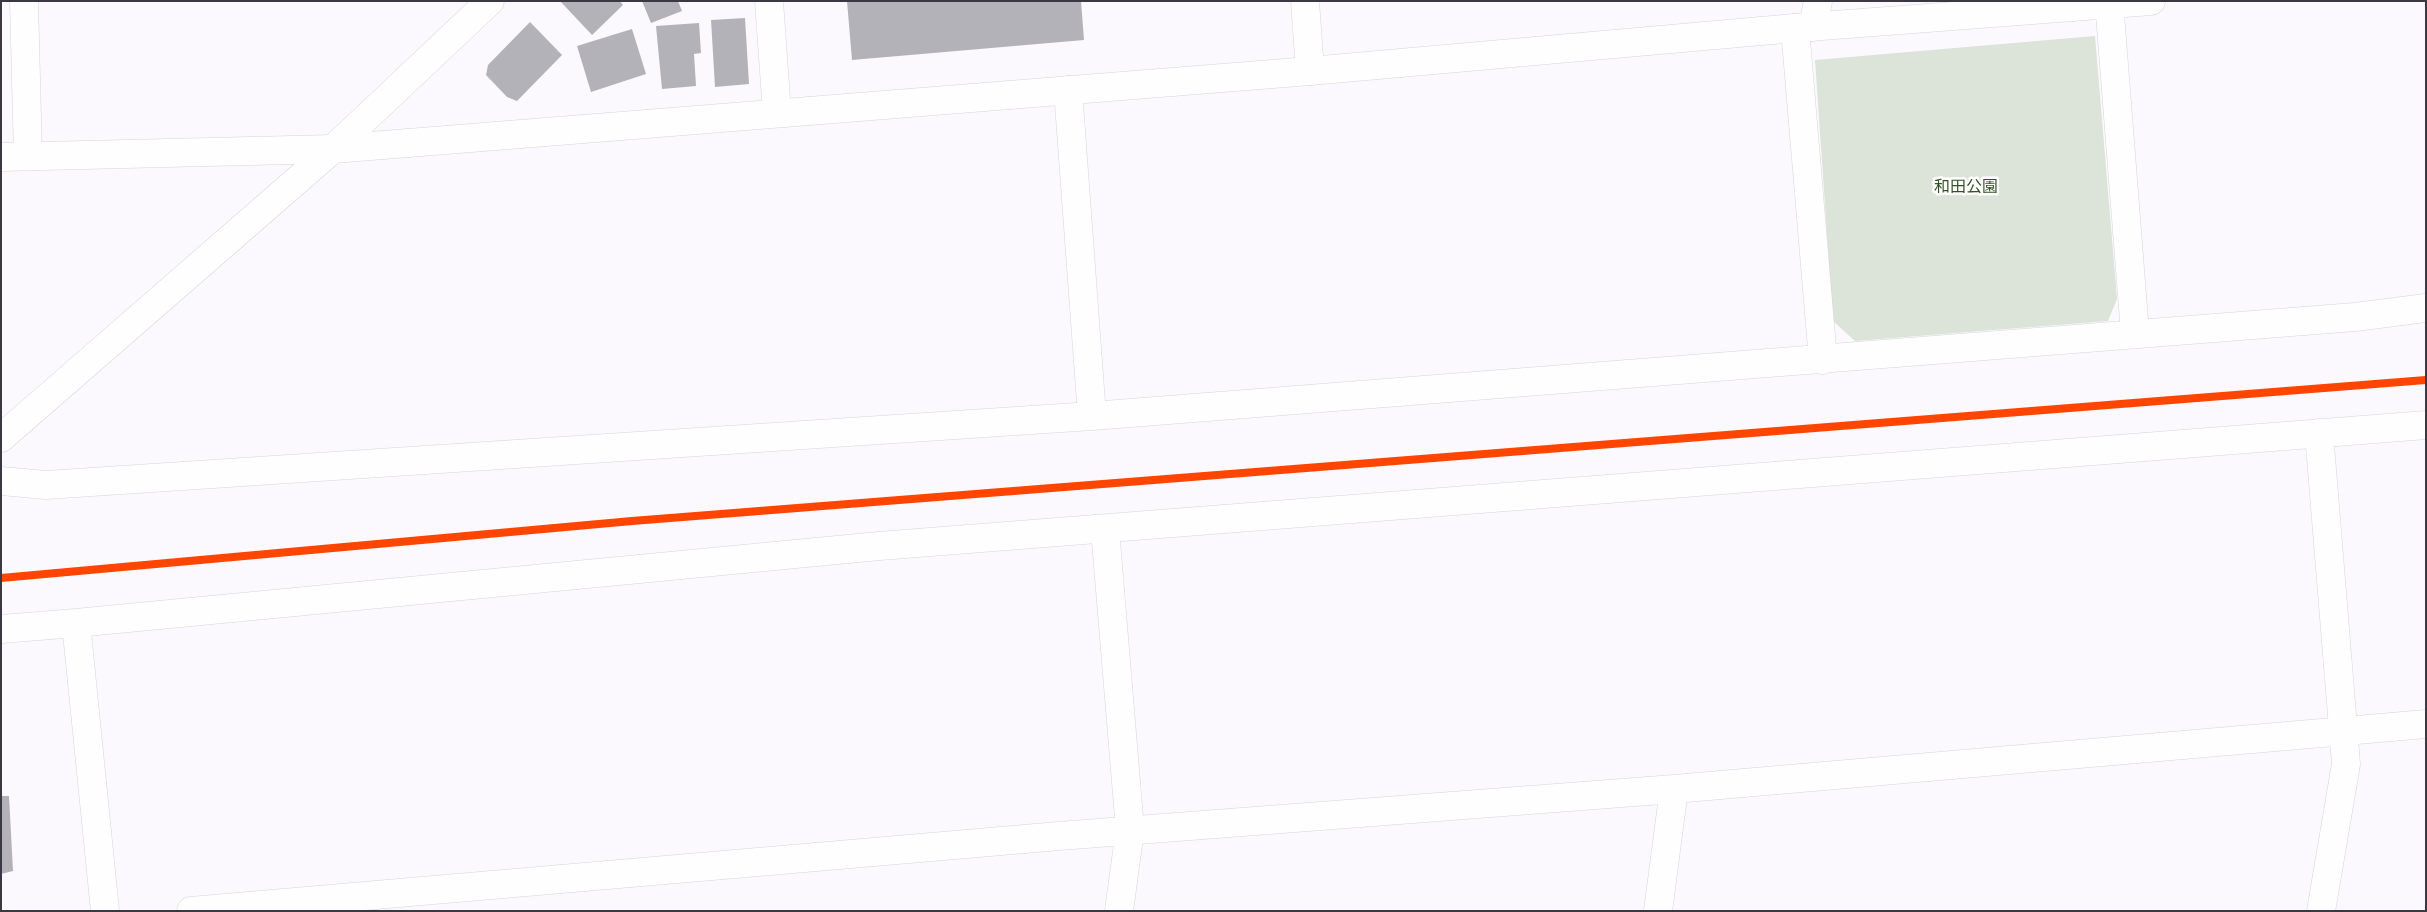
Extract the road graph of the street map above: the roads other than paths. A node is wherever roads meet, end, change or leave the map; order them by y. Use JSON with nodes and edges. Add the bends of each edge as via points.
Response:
{"nodes":[{"id":1,"x":24,"y":1,"type":"edge"},
{"id":2,"x":490,"y":1,"type":"edge"},
{"id":3,"x":770,"y":1,"type":"edge"},
{"id":4,"x":1305,"y":1,"type":"edge"},
{"id":5,"x":2151,"y":1,"type":"edge"},
{"id":6,"x":2108,"y":3,"type":"edge"},
{"id":7,"x":1808,"y":19,"type":"edge"},
{"id":8,"x":1310,"y":70,"type":"junction"},
{"id":9,"x":1068,"y":90,"type":"junction"},
{"id":10,"x":777,"y":113,"type":"junction"},
{"id":11,"x":333,"y":149,"type":"junction"},
{"id":12,"x":14,"y":157,"type":"edge"},
{"id":13,"x":2426,"y":308,"type":"edge"},
{"id":14,"x":2135,"y":333,"type":"junction"},
{"id":15,"x":1822,"y":360,"type":"junction"},
{"id":16,"x":1092,"y":416,"type":"junction"},
{"id":17,"x":2426,"y":425,"type":"edge"},
{"id":18,"x":2319,"y":433,"type":"junction"},
{"id":19,"x":1,"y":438,"type":"edge"},
{"id":20,"x":1,"y":481,"type":"edge"},
{"id":21,"x":1105,"y":529,"type":"junction"},
{"id":22,"x":76,"y":623,"type":"junction"},
{"id":23,"x":1,"y":629,"type":"edge"},
{"id":24,"x":2426,"y":724,"type":"edge"},
{"id":25,"x":2345,"y":732,"type":"junction"},
{"id":26,"x":1674,"y":789,"type":"junction"},
{"id":27,"x":1130,"y":830,"type":"junction"},
{"id":28,"x":408,"y":902,"type":"edge"},
{"id":29,"x":104,"y":911,"type":"edge"},
{"id":30,"x":191,"y":911,"type":"edge"},
{"id":31,"x":1119,"y":911,"type":"edge"},
{"id":32,"x":1658,"y":911,"type":"edge"},
{"id":33,"x":2321,"y":911,"type":"edge"}],
"edges":[{"from":1,"to":12,"type":"street"},
{"from":2,"to":11,"type":"street"},
{"from":3,"to":10,"type":"street"},
{"from":4,"to":8,"type":"street"},
{"from":5,"to":6,"type":"street"},
{"from":6,"to":7,"type":"street"},
{"from":6,"to":14,"type":"street"},
{"from":7,"to":8,"type":"street"},
{"from":7,"to":15,"type":"street"},
{"from":8,"to":9,"type":"street"},
{"from":9,"to":10,"type":"street"},
{"from":9,"to":16,"type":"street"},
{"from":10,"to":11,"type":"street"},
{"from":11,"to":12,"type":"street"},
{"from":11,"to":19,"type":"street"},
{"from":13,"to":14,"type":"street","via":[[2355,317]]},
{"from":14,"to":15,"type":"street"},
{"from":15,"to":16,"type":"street"},
{"from":16,"to":20,"type":"street","via":[[46,485]]},
{"from":17,"to":18,"type":"street"},
{"from":18,"to":21,"type":"street"},
{"from":18,"to":25,"type":"street"},
{"from":21,"to":22,"type":"street","via":[[879,546]]},
{"from":21,"to":27,"type":"street"},
{"from":22,"to":23,"type":"street"},
{"from":22,"to":29,"type":"street"},
{"from":24,"to":25,"type":"street"},
{"from":25,"to":26,"type":"street"},
{"from":25,"to":33,"type":"street","via":[[2346,764]]},
{"from":26,"to":27,"type":"street"},
{"from":26,"to":32,"type":"street"},
{"from":27,"to":28,"type":"street"},
{"from":27,"to":31,"type":"street"},
{"from":28,"to":30,"type":"street"}]}
